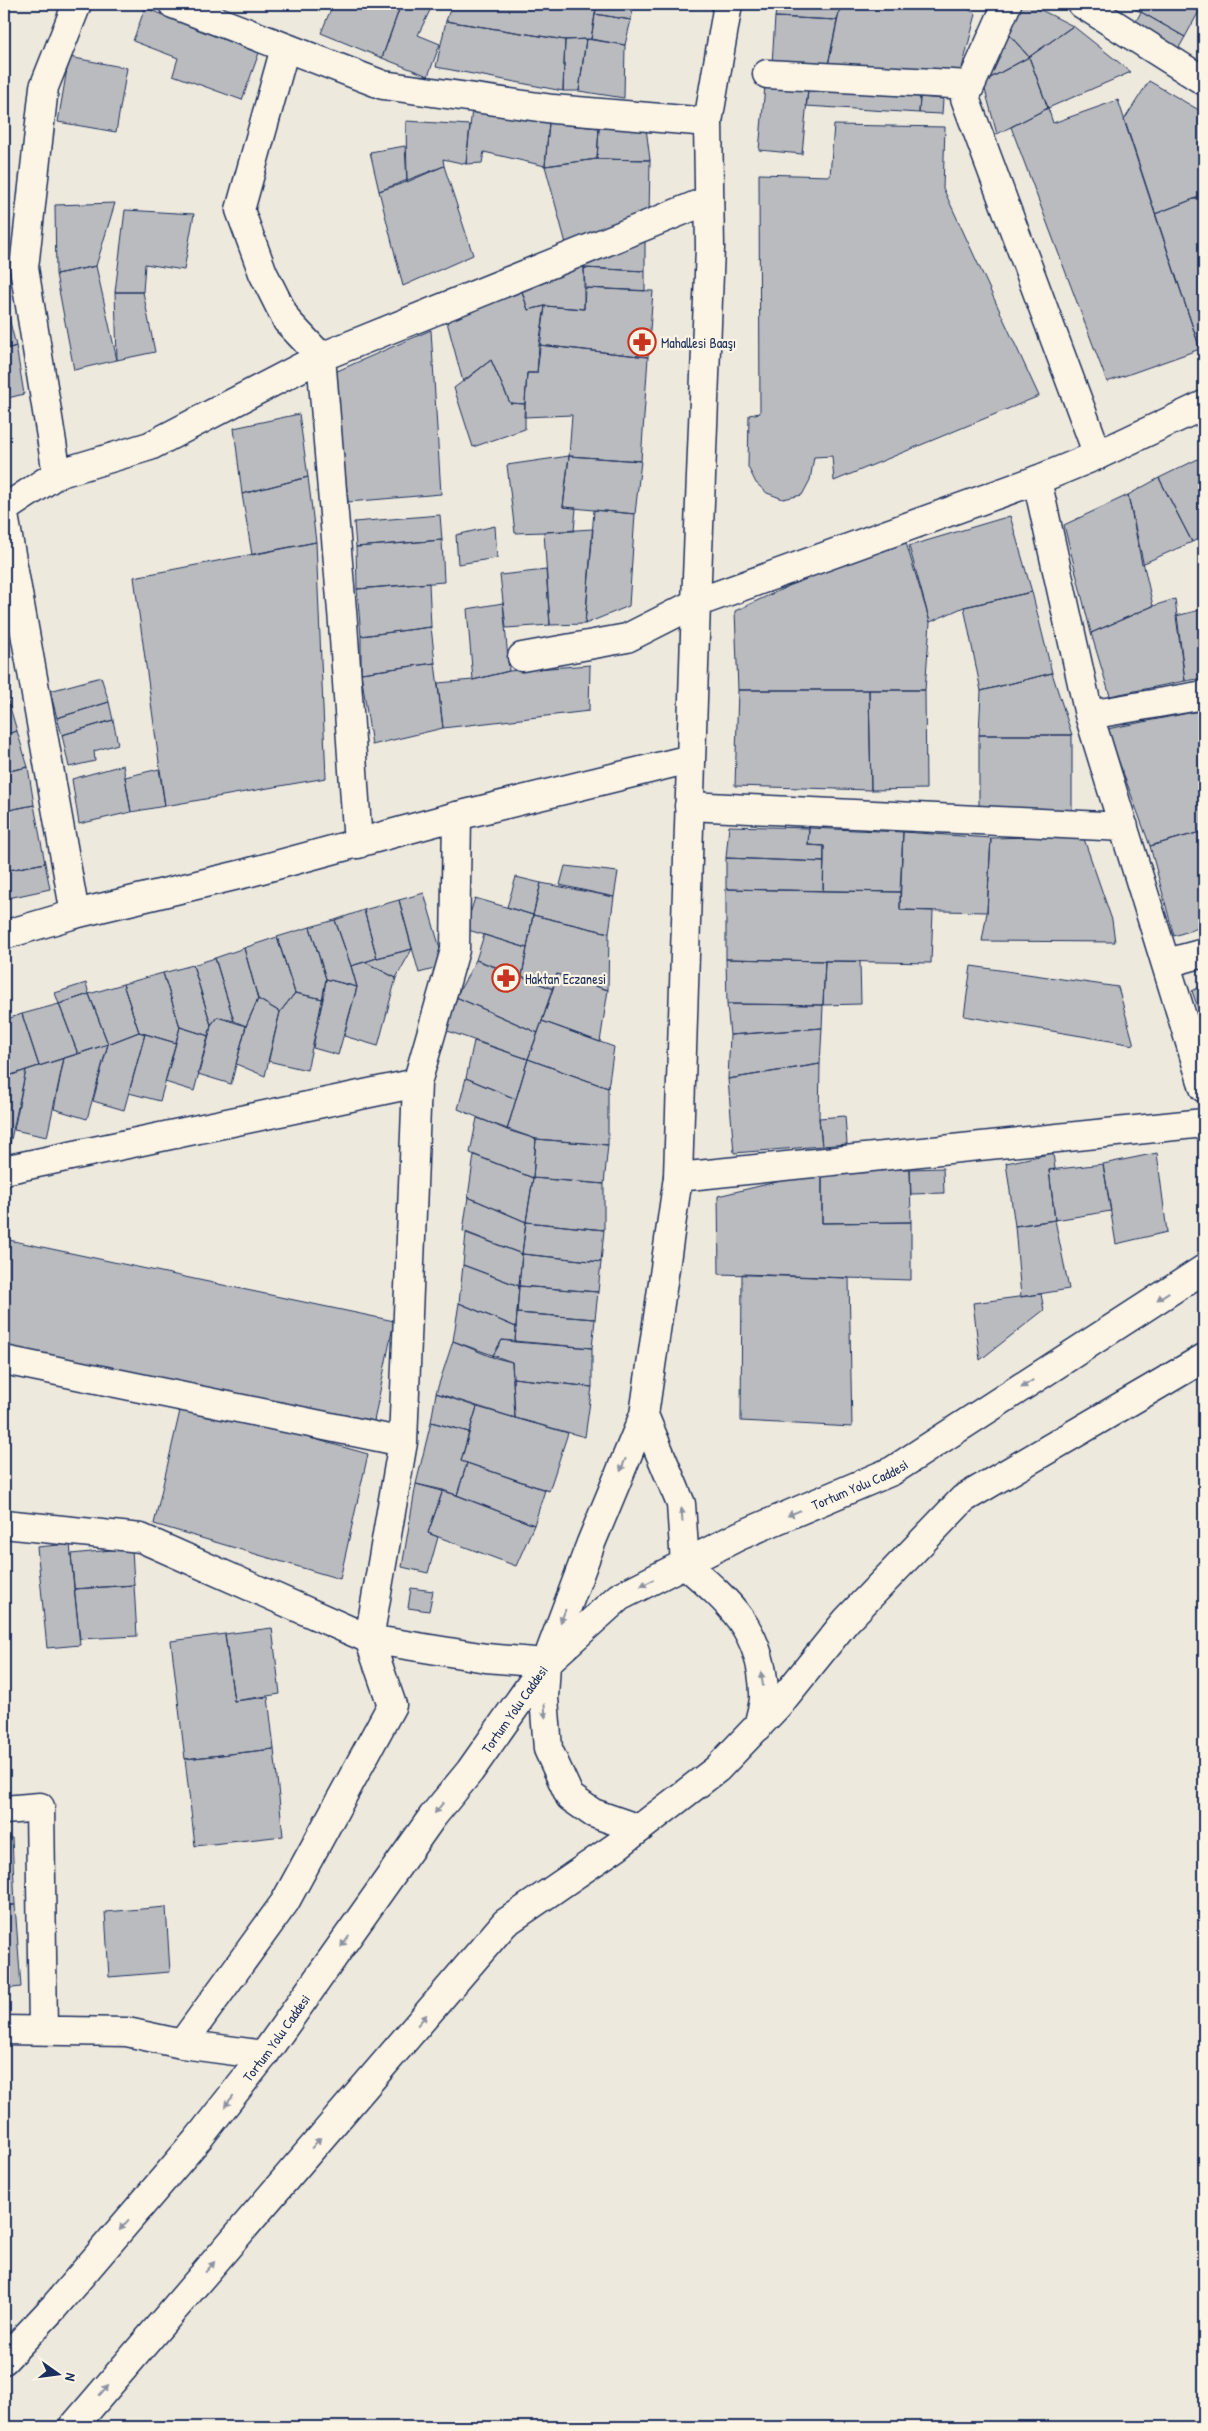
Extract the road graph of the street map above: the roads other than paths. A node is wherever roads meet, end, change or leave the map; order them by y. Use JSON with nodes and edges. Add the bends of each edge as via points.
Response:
{"nodes":[{"id":1,"x":77,"y":4,"type":"edge"},
{"id":2,"x":173,"y":4,"type":"edge"},
{"id":3,"x":728,"y":4,"type":"edge"},
{"id":4,"x":1007,"y":4,"type":"edge"},
{"id":5,"x":1082,"y":4,"type":"edge"},
{"id":6,"x":285,"y":48,"type":"junction"},
{"id":7,"x":767,"y":74,"type":"dead end"},
{"id":8,"x":1204,"y":81,"type":"edge"},
{"id":9,"x":970,"y":85,"type":"junction"},
{"id":10,"x":708,"y":122,"type":"junction"},
{"id":11,"x":709,"y":200,"type":"junction"},
{"id":12,"x":322,"y":357,"type":"junction"},
{"id":13,"x":1204,"y":405,"type":"edge"},
{"id":14,"x":1098,"y":455,"type":"junction"},
{"id":15,"x":57,"y":474,"type":"junction"},
{"id":16,"x":1037,"y":480,"type":"junction"},
{"id":17,"x":4,"y":509,"type":"edge"},
{"id":18,"x":4,"y":515,"type":"edge"},
{"id":19,"x":696,"y":604,"type":"junction"},
{"id":20,"x":522,"y":657,"type":"dead end"},
{"id":21,"x":1204,"y":695,"type":"edge"},
{"id":22,"x":1089,"y":715,"type":"junction"},
{"id":23,"x":690,"y":759,"type":"junction"},
{"id":24,"x":689,"y":806,"type":"junction"},
{"id":25,"x":457,"y":816,"type":"junction"},
{"id":26,"x":1124,"y":827,"type":"junction"},
{"id":27,"x":358,"y":844,"type":"junction"},
{"id":28,"x":75,"y":914,"type":"junction"},
{"id":29,"x":4,"y":936,"type":"edge"},
{"id":30,"x":1204,"y":953,"type":"edge"},
{"id":31,"x":1167,"y":963,"type":"junction"},
{"id":32,"x":418,"y":1084,"type":"junction"},
{"id":33,"x":1204,"y":1088,"type":"edge"},
{"id":34,"x":1204,"y":1123,"type":"edge"},
{"id":35,"x":4,"y":1170,"type":"edge"},
{"id":36,"x":678,"y":1177,"type":"junction"},
{"id":37,"x":1204,"y":1269,"type":"edge"},
{"id":38,"x":1204,"y":1358,"type":"edge"},
{"id":39,"x":4,"y":1360,"type":"edge"},
{"id":40,"x":644,"y":1415,"type":"junction"},
{"id":41,"x":403,"y":1442,"type":"junction"},
{"id":42,"x":4,"y":1524,"type":"edge"},
{"id":43,"x":685,"y":1564,"type":"junction"},
{"id":44,"x":369,"y":1639,"type":"junction"},
{"id":45,"x":546,"y":1663,"type":"junction"},
{"id":46,"x":758,"y":1727,"type":"junction"},
{"id":47,"x":4,"y":1810,"type":"edge"},
{"id":48,"x":639,"y":1830,"type":"junction"},
{"id":49,"x":4,"y":2030,"type":"edge"},
{"id":50,"x":43,"y":2030,"type":"junction"},
{"id":51,"x":182,"y":2044,"type":"junction"},
{"id":52,"x":264,"y":2055,"type":"junction"},
{"id":53,"x":4,"y":2360,"type":"edge"},
{"id":54,"x":73,"y":2427,"type":"edge"}],
"edges":[{"from":1,"to":15,"type":"main road","via":[[44,87],[24,268]]},
{"from":2,"to":6,"type":"main road"},
{"from":3,"to":10,"type":"main road"},
{"from":4,"to":9,"type":"main road"},
{"from":5,"to":8,"type":"main road"},
{"from":6,"to":10,"type":"main road","via":[[383,86],[553,109]]},
{"from":6,"to":12,"type":"main road","via":[[240,210],[263,273],[287,320]]},
{"from":7,"to":9,"type":"main road"},
{"from":9,"to":14,"type":"main road","via":[[965,98]]},
{"from":10,"to":11,"type":"main road"},
{"from":11,"to":12,"type":"main road"},
{"from":11,"to":19,"type":"main road","via":[[710,248]]},
{"from":12,"to":15,"type":"main road","via":[[150,446]]},
{"from":12,"to":27,"type":"main road"},
{"from":13,"to":14,"type":"main road"},
{"from":14,"to":16,"type":"main road"},
{"from":15,"to":17,"type":"main road"},
{"from":16,"to":19,"type":"main road"},
{"from":16,"to":22,"type":"main road"},
{"from":18,"to":28,"type":"main road"},
{"from":19,"to":20,"type":"main road","via":[[627,638]]},
{"from":19,"to":23,"type":"main road"},
{"from":21,"to":22,"type":"main road"},
{"from":22,"to":26,"type":"main road"},
{"from":23,"to":24,"type":"main road"},
{"from":23,"to":25,"type":"main road"},
{"from":24,"to":26,"type":"main road"},
{"from":24,"to":36,"type":"main road"},
{"from":25,"to":27,"type":"main road"},
{"from":25,"to":32,"type":"main road","via":[[455,950]]},
{"from":26,"to":31,"type":"main road"},
{"from":27,"to":28,"type":"main road"},
{"from":28,"to":29,"type":"main road"},
{"from":30,"to":31,"type":"main road"},
{"from":31,"to":33,"type":"main road"},
{"from":32,"to":35,"type":"main road"},
{"from":32,"to":41,"type":"main road"},
{"from":34,"to":36,"type":"main road"},
{"from":36,"to":40,"type":"main road"},
{"from":37,"to":43,"type":"main road","name":"Tortum Yolu Caddesi","one_way":true,"via":[[892,1471],[740,1536]]},
{"from":38,"to":46,"type":"main road","via":[[963,1499],[846,1621]]},
{"from":39,"to":41,"type":"main road"},
{"from":43,"to":40,"type":"main road","one_way":true,"via":[[681,1504]]},
{"from":40,"to":45,"type":"main road","one_way":true},
{"from":41,"to":44,"type":"main road"},
{"from":42,"to":44,"type":"main road","via":[[141,1538]]},
{"from":43,"to":45,"type":"main road","name":"Tortum Yolu Caddesi","one_way":true,"via":[[619,1597]]},
{"from":46,"to":43,"type":"main road","one_way":true,"via":[[764,1694],[758,1651],[741,1620],[722,1596]]},
{"from":44,"to":45,"type":"main road","via":[[486,1658]]},
{"from":44,"to":51,"type":"main road","via":[[392,1705],[285,1902]]},
{"from":45,"to":48,"type":"main road","one_way":true,"via":[[544,1698],[548,1750],[570,1797],[593,1813]]},
{"from":45,"to":52,"type":"main road","name":"Tortum Yolu Caddesi","one_way":true},
{"from":46,"to":48,"type":"main road","via":[[717,1769]]},
{"from":47,"to":50,"type":"main road","via":[[40,1807]]},
{"from":54,"to":48,"type":"main road","one_way":true,"via":[[505,1923]]},
{"from":49,"to":50,"type":"main road"},
{"from":50,"to":51,"type":"main road","via":[[127,2032]]},
{"from":51,"to":52,"type":"main road"},
{"from":52,"to":53,"type":"main road","name":"Tortum Yolu Caddesi","one_way":true,"via":[[198,2139],[54,2307]]}]}
